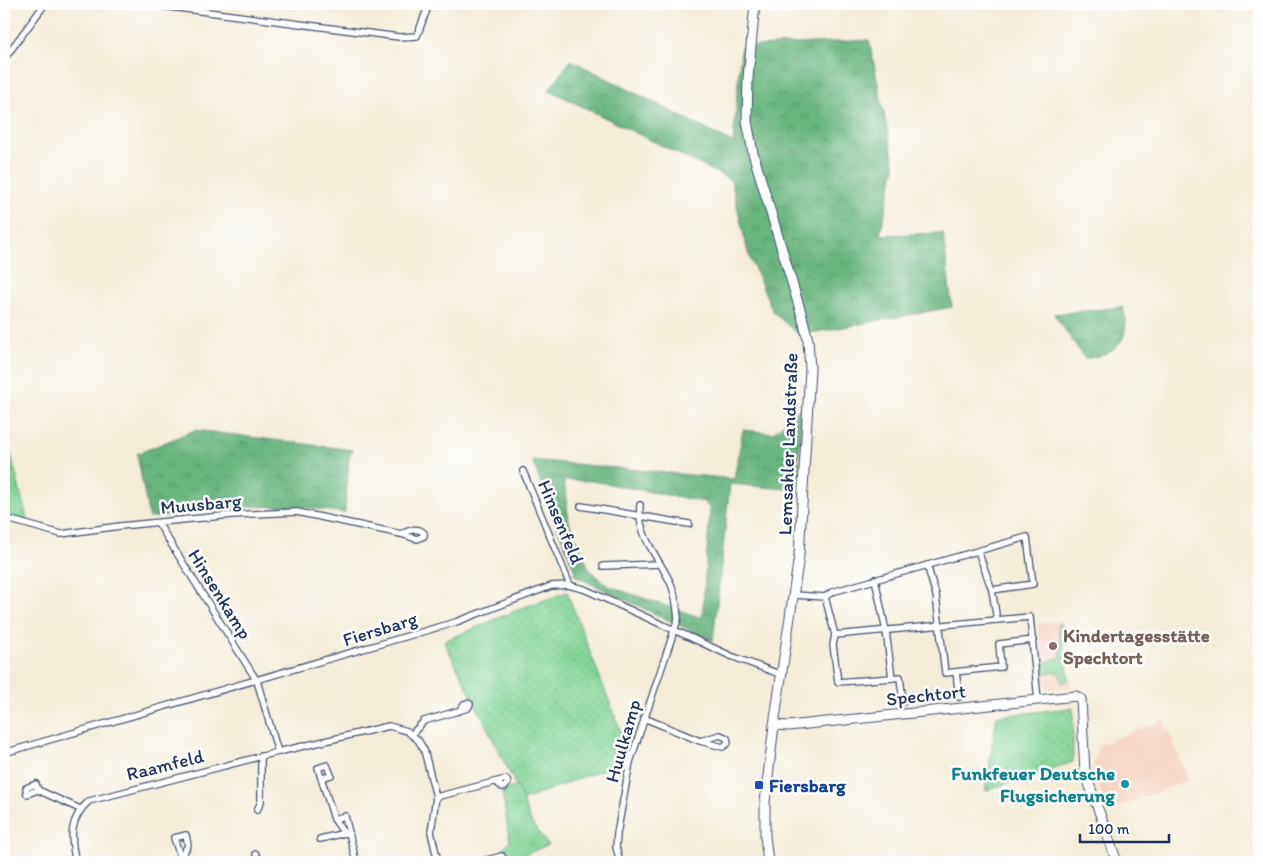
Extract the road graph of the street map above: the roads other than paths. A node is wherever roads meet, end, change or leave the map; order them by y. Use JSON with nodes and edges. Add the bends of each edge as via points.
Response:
{"nodes":[{"id":1,"x":45,"y":4,"type":"edge"},
{"id":2,"x":147,"y":4,"type":"edge"},
{"id":3,"x":429,"y":4,"type":"edge"},
{"id":4,"x":755,"y":4,"type":"edge"},
{"id":5,"x":4,"y":59,"type":"edge"},
{"id":6,"x":523,"y":471,"type":"dead end"},
{"id":7,"x":640,"y":505,"type":"dead end"},
{"id":8,"x":581,"y":506,"type":"dead end"},
{"id":9,"x":639,"y":515,"type":"junction"},
{"id":10,"x":4,"y":518,"type":"edge"},
{"id":11,"x":158,"y":523,"type":"junction"},
{"id":12,"x":689,"y":524,"type":"dead end"},
{"id":13,"x":401,"y":534,"type":"dead end"},
{"id":14,"x":978,"y":551,"type":"junction"},
{"id":15,"x":660,"y":564,"type":"junction"},
{"id":16,"x":926,"y":564,"type":"junction"},
{"id":17,"x":603,"y":566,"type":"dead end"},
{"id":18,"x":875,"y":579,"type":"junction"},
{"id":19,"x":570,"y":585,"type":"junction"},
{"id":20,"x":992,"y":590,"type":"junction"},
{"id":21,"x":794,"y":595,"type":"junction"},
{"id":22,"x":825,"y":597,"type":"junction"},
{"id":23,"x":997,"y":620,"type":"junction"},
{"id":24,"x":940,"y":626,"type":"junction"},
{"id":25,"x":674,"y":631,"type":"junction"},
{"id":26,"x":886,"y":631,"type":"junction"},
{"id":27,"x":835,"y":636,"type":"junction"},
{"id":28,"x":1033,"y":640,"type":"junction"},
{"id":29,"x":956,"y":672,"type":"junction"},
{"id":30,"x":782,"y":676,"type":"junction"},
{"id":31,"x":892,"y":678,"type":"junction"},
{"id":32,"x":258,"y":681,"type":"junction"},
{"id":33,"x":959,"y":697,"type":"dead end"},
{"id":34,"x":1038,"y":700,"type":"junction"},
{"id":35,"x":903,"y":702,"type":"dead end"},
{"id":36,"x":459,"y":711,"type":"dead end"},
{"id":37,"x":644,"y":718,"type":"junction"},
{"id":38,"x":774,"y":725,"type":"junction"},
{"id":39,"x":412,"y":734,"type":"junction"},
{"id":40,"x":700,"y":740,"type":"dead end"},
{"id":41,"x":278,"y":752,"type":"junction"},
{"id":42,"x":4,"y":753,"type":"edge"},
{"id":43,"x":261,"y":756,"type":"junction"},
{"id":44,"x":322,"y":778,"type":"dead end"},
{"id":45,"x":496,"y":782,"type":"dead end"},
{"id":46,"x":38,"y":790,"type":"dead end"},
{"id":47,"x":436,"y":797,"type":"junction"},
{"id":48,"x":80,"y":809,"type":"junction"},
{"id":49,"x":257,"y":810,"type":"dead end"},
{"id":50,"x":334,"y":819,"type":"junction"},
{"id":51,"x":344,"y":832,"type":"junction"},
{"id":52,"x":350,"y":837,"type":"junction"},
{"id":53,"x":320,"y":839,"type":"dead end"},
{"id":54,"x":256,"y":854,"type":"dead end"},
{"id":55,"x":494,"y":861,"type":"edge"},
{"id":56,"x":76,"y":862,"type":"edge"},
{"id":57,"x":258,"y":862,"type":"edge"},
{"id":58,"x":356,"y":862,"type":"edge"},
{"id":59,"x":438,"y":862,"type":"edge"},
{"id":60,"x":479,"y":862,"type":"edge"},
{"id":61,"x":505,"y":862,"type":"edge"},
{"id":62,"x":620,"y":862,"type":"edge"},
{"id":63,"x":768,"y":862,"type":"edge"},
{"id":64,"x":1117,"y":862,"type":"edge"}],
"edges":[{"from":1,"to":5,"type":"street"},
{"from":2,"to":3,"type":"street","via":[[400,37],[417,36]]},
{"from":4,"to":21,"type":"main road","name":"Lemsahler Landstraße","via":[[747,98],[749,134],[810,354],[802,525]]},
{"from":6,"to":19,"type":"street","name":"Hinsenfeld"},
{"from":7,"to":9,"type":"street"},
{"from":8,"to":9,"type":"street"},
{"from":9,"to":12,"type":"street"},
{"from":9,"to":15,"type":"street","name":"Huulkamp","via":[[643,532]]},
{"from":10,"to":11,"type":"street","name":"Muusbarg","via":[[61,534]]},
{"from":11,"to":13,"type":"street","name":"Muusbarg","via":[[296,512]]},
{"from":11,"to":32,"type":"street","name":"Hinsenkamp"},
{"from":14,"to":16,"type":"street"},
{"from":14,"to":20,"type":"street"},
{"from":14,"to":20,"type":"street","via":[[1027,537],[1033,584]]},
{"from":15,"to":17,"type":"street"},
{"from":15,"to":25,"type":"street","name":"Huulkamp","via":[[675,594],[678,619]]},
{"from":16,"to":18,"type":"street"},
{"from":16,"to":24,"type":"street","via":[[936,595]]},
{"from":18,"to":22,"type":"street"},
{"from":18,"to":26,"type":"street"},
{"from":19,"to":25,"type":"street","name":"Fiersbarg"},
{"from":19,"to":32,"type":"street","name":"Fiersbarg","via":[[551,586],[456,622]]},
{"from":20,"to":23,"type":"street"},
{"from":21,"to":22,"type":"street"},
{"from":21,"to":30,"type":"main road","name":"Lemsahler Landstraße"},
{"from":22,"to":27,"type":"street"},
{"from":23,"to":24,"type":"street"},
{"from":23,"to":28,"type":"street","via":[[1030,617]]},
{"from":24,"to":26,"type":"street"},
{"from":24,"to":29,"type":"street","via":[[945,673]]},
{"from":25,"to":30,"type":"street","name":"Fiersbarg"},
{"from":25,"to":37,"type":"street","name":"Huulkamp"},
{"from":26,"to":27,"type":"street"},
{"from":26,"to":31,"type":"street"},
{"from":27,"to":31,"type":"street","via":[[833,645],[838,682]]},
{"from":28,"to":29,"type":"street","via":[[999,644],[1002,667]]},
{"from":28,"to":34,"type":"street"},
{"from":29,"to":33,"type":"street"},
{"from":30,"to":38,"type":"main road","name":"Lemsahler Landstraße"},
{"from":31,"to":35,"type":"street","via":[[900,677]]},
{"from":32,"to":41,"type":"street","name":"Hinsenkamp"},
{"from":32,"to":42,"type":"street","name":"Fiersbarg"},
{"from":34,"to":38,"type":"main road","name":"Spechtort"},
{"from":34,"to":64,"type":"main road","name":"Spechtort","via":[[1076,696],[1081,699],[1085,772]]},
{"from":36,"to":39,"type":"street","via":[[424,721]]},
{"from":37,"to":40,"type":"street"},
{"from":37,"to":62,"type":"street","name":"Huulkamp","via":[[630,762],[620,817],[616,847]]},
{"from":38,"to":63,"type":"main road","name":"Lemsahler Landstraße","via":[[765,802]]},
{"from":39,"to":41,"type":"street","name":"Raamfeld","via":[[399,727],[386,726]]},
{"from":39,"to":47,"type":"street","via":[[424,750]]},
{"from":41,"to":43,"type":"street","name":"Raamfeld"},
{"from":43,"to":48,"type":"street","name":"Raamfeld","via":[[117,792],[88,801]]},
{"from":43,"to":49,"type":"street","via":[[261,802]]},
{"from":44,"to":50,"type":"street"},
{"from":45,"to":47,"type":"street"},
{"from":46,"to":48,"type":"street"},
{"from":47,"to":59,"type":"street","via":[[431,832]]},
{"from":48,"to":56,"type":"street","via":[[74,821],[72,841]]},
{"from":50,"to":51,"type":"street"},
{"from":50,"to":52,"type":"street","via":[[345,816]]},
{"from":51,"to":52,"type":"street"},
{"from":51,"to":53,"type":"street"},
{"from":52,"to":58,"type":"street"},
{"from":54,"to":57,"type":"street"},
{"from":55,"to":60,"type":"street"},
{"from":55,"to":61,"type":"street","via":[[502,856]]}]}
